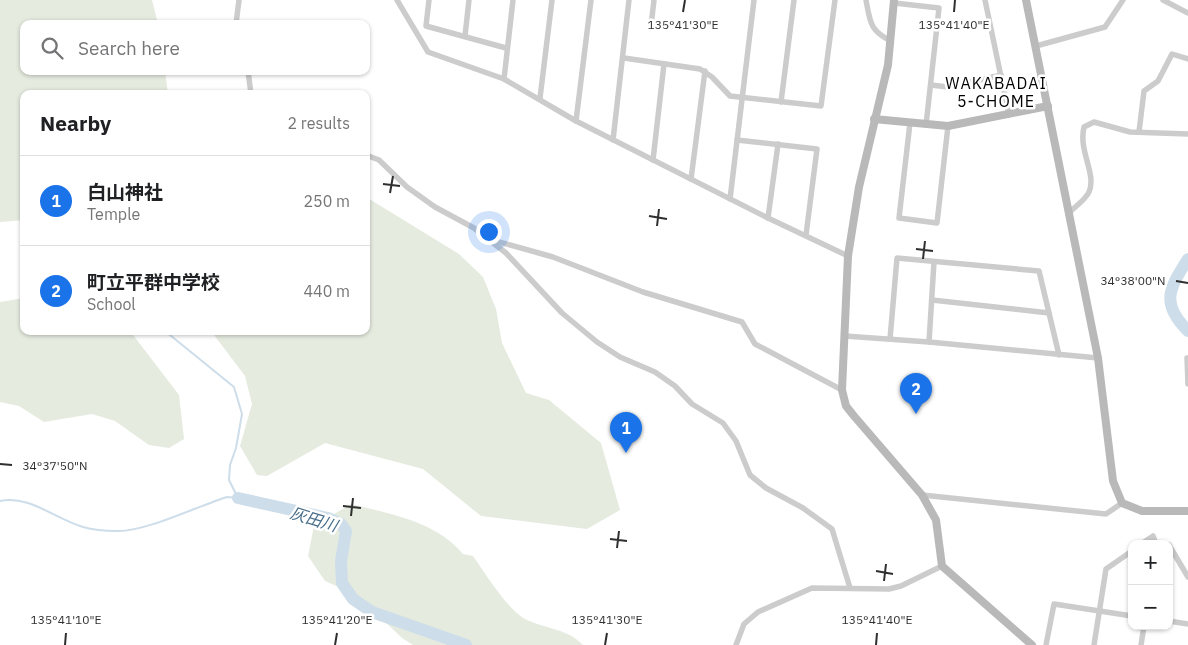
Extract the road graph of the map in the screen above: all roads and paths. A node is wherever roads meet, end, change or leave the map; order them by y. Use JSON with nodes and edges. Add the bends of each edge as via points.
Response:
{"nodes":[{"id":1,"x":239,"y":0,"type":"edge"},
{"id":2,"x":397,"y":0,"type":"edge"},
{"id":3,"x":429,"y":0,"type":"edge"},
{"id":4,"x":470,"y":0,"type":"edge"},
{"id":5,"x":512,"y":0,"type":"edge"},
{"id":6,"x":552,"y":0,"type":"edge"},
{"id":7,"x":591,"y":0,"type":"edge"},
{"id":8,"x":625,"y":0,"type":"edge"},
{"id":9,"x":629,"y":0,"type":"edge"},
{"id":10,"x":654,"y":0,"type":"edge"},
{"id":11,"x":754,"y":0,"type":"edge"},
{"id":12,"x":794,"y":0,"type":"edge"},
{"id":13,"x":835,"y":0,"type":"edge"},
{"id":14,"x":866,"y":0,"type":"edge"},
{"id":15,"x":985,"y":0,"type":"edge"},
{"id":16,"x":1026,"y":0,"type":"edge"},
{"id":17,"x":1123,"y":0,"type":"edge"},
{"id":18,"x":1163,"y":0,"type":"edge"},
{"id":19,"x":894,"y":2,"type":"edge"},
{"id":20,"x":1188,"y":13,"type":"edge"},
{"id":21,"x":236,"y":20,"type":"edge"},
{"id":22,"x":651,"y":26,"type":"dead end"},
{"id":23,"x":465,"y":36,"type":"junction"},
{"id":24,"x":891,"y":41,"type":"junction"},
{"id":25,"x":1036,"y":46,"type":"junction"},
{"id":26,"x":506,"y":48,"type":"junction"},
{"id":27,"x":624,"y":58,"type":"junction"},
{"id":28,"x":1188,"y":59,"type":"edge"},
{"id":29,"x":664,"y":64,"type":"junction"},
{"id":30,"x":705,"y":71,"type":"junction"},
{"id":31,"x":249,"y":75,"type":"edge"},
{"id":32,"x":1001,"y":76,"type":"junction"},
{"id":33,"x":504,"y":79,"type":"junction"},
{"id":34,"x":931,"y":85,"type":"junction"},
{"id":35,"x":250,"y":90,"type":"edge"},
{"id":36,"x":540,"y":98,"type":"junction"},
{"id":37,"x":741,"y":98,"type":"junction"},
{"id":38,"x":781,"y":102,"type":"junction"},
{"id":39,"x":1048,"y":106,"type":"junction"},
{"id":40,"x":1009,"y":115,"type":"junction"},
{"id":41,"x":874,"y":119,"type":"junction"},
{"id":42,"x":576,"y":121,"type":"junction"},
{"id":43,"x":910,"y":123,"type":"junction"},
{"id":44,"x":926,"y":125,"type":"junction"},
{"id":45,"x":948,"y":126,"type":"junction"},
{"id":46,"x":1138,"y":132,"type":"junction"},
{"id":47,"x":1188,"y":134,"type":"edge"},
{"id":48,"x":614,"y":140,"type":"junction"},
{"id":49,"x":737,"y":140,"type":"junction"},
{"id":50,"x":778,"y":144,"type":"junction"},
{"id":51,"x":370,"y":157,"type":"edge"},
{"id":52,"x":654,"y":160,"type":"junction"},
{"id":53,"x":691,"y":179,"type":"junction"},
{"id":54,"x":730,"y":199,"type":"junction"},
{"id":55,"x":1070,"y":212,"type":"junction"},
{"id":56,"x":768,"y":218,"type":"junction"},
{"id":57,"x":806,"y":235,"type":"junction"},
{"id":58,"x":488,"y":239,"type":"junction"},
{"id":59,"x":848,"y":256,"type":"junction"},
{"id":60,"x":934,"y":262,"type":"junction"},
{"id":61,"x":932,"y":300,"type":"junction"},
{"id":62,"x":1049,"y":313,"type":"junction"},
{"id":63,"x":845,"y":336,"type":"junction"},
{"id":64,"x":890,"y":339,"type":"junction"},
{"id":65,"x":929,"y":342,"type":"junction"},
{"id":66,"x":1059,"y":355,"type":"junction"},
{"id":67,"x":1098,"y":358,"type":"junction"},
{"id":68,"x":1187,"y":358,"type":"dead end"},
{"id":69,"x":1188,"y":384,"type":"edge"},
{"id":70,"x":842,"y":390,"type":"junction"},
{"id":71,"x":922,"y":495,"type":"junction"},
{"id":72,"x":1122,"y":503,"type":"junction"},
{"id":73,"x":1188,"y":510,"type":"edge"},
{"id":74,"x":1173,"y":552,"type":"edge"},
{"id":75,"x":1128,"y":554,"type":"edge"},
{"id":76,"x":942,"y":566,"type":"junction"},
{"id":77,"x":1188,"y":578,"type":"edge"},
{"id":78,"x":850,"y":588,"type":"junction"},
{"id":79,"x":1099,"y":610,"type":"junction"},
{"id":80,"x":1128,"y":615,"type":"edge"},
{"id":81,"x":1173,"y":622,"type":"edge"},
{"id":82,"x":1188,"y":624,"type":"edge"},
{"id":83,"x":1143,"y":630,"type":"edge"},
{"id":84,"x":736,"y":645,"type":"edge"},
{"id":85,"x":1032,"y":645,"type":"edge"},
{"id":86,"x":1046,"y":645,"type":"edge"},
{"id":87,"x":1094,"y":645,"type":"edge"},
{"id":88,"x":1141,"y":645,"type":"edge"}],
"edges":[{"from":1,"to":21,"type":"street"},
{"from":2,"to":33,"type":"street","via":[[428,52]]},
{"from":3,"to":23,"type":"street","via":[[426,26]]},
{"from":4,"to":23,"type":"street"},
{"from":5,"to":26,"type":"street"},
{"from":6,"to":36,"type":"street"},
{"from":7,"to":42,"type":"street"},
{"from":8,"to":9,"type":"street"},
{"from":9,"to":27,"type":"street"},
{"from":10,"to":22,"type":"street"},
{"from":11,"to":37,"type":"street"},
{"from":12,"to":38,"type":"street"},
{"from":13,"to":38,"type":"street","via":[[820,106]]},
{"from":14,"to":24,"type":"street","via":[[874,29]]},
{"from":15,"to":32,"type":"street"},
{"from":16,"to":25,"type":"street"},
{"from":17,"to":25,"type":"street","via":[[1105,27]]},
{"from":18,"to":20,"type":"street"},
{"from":19,"to":24,"type":"street"},
{"from":19,"to":34,"type":"street","via":[[939,8]]},
{"from":23,"to":26,"type":"street"},
{"from":24,"to":41,"type":"street"},
{"from":25,"to":39,"type":"street"},
{"from":26,"to":33,"type":"street"},
{"from":27,"to":29,"type":"street"},
{"from":27,"to":48,"type":"street"},
{"from":28,"to":46,"type":"street","via":[[1172,54],[1158,81],[1144,91]]},
{"from":29,"to":30,"type":"street"},
{"from":29,"to":52,"type":"street"},
{"from":30,"to":37,"type":"street","via":[[730,96]]},
{"from":30,"to":53,"type":"street"},
{"from":31,"to":35,"type":"street"},
{"from":32,"to":34,"type":"street","via":[[948,87]]},
{"from":32,"to":40,"type":"street"},
{"from":33,"to":36,"type":"street"},
{"from":34,"to":44,"type":"street"},
{"from":36,"to":42,"type":"street"},
{"from":37,"to":38,"type":"street"},
{"from":37,"to":49,"type":"street"},
{"from":39,"to":40,"type":"street"},
{"from":39,"to":55,"type":"street"},
{"from":40,"to":45,"type":"street"},
{"from":41,"to":43,"type":"street"},
{"from":41,"to":59,"type":"street","via":[[858,187]]},
{"from":42,"to":48,"type":"street"},
{"from":43,"to":44,"type":"street"},
{"from":43,"to":45,"type":"street","via":[[899,218],[937,223]]},
{"from":44,"to":45,"type":"street"},
{"from":46,"to":47,"type":"street"},
{"from":46,"to":55,"type":"street","via":[[1094,122],[1084,127],[1081,140],[1092,182],[1088,194]]},
{"from":48,"to":52,"type":"street"},
{"from":49,"to":50,"type":"street"},
{"from":49,"to":54,"type":"street"},
{"from":50,"to":56,"type":"street"},
{"from":50,"to":57,"type":"street","via":[[817,149]]},
{"from":51,"to":58,"type":"street","via":[[379,160],[435,208]]},
{"from":52,"to":53,"type":"street"},
{"from":53,"to":54,"type":"street"},
{"from":54,"to":56,"type":"street"},
{"from":55,"to":67,"type":"street"},
{"from":56,"to":57,"type":"street"},
{"from":57,"to":59,"type":"street"},
{"from":58,"to":70,"type":"street","via":[[552,257],[643,292],[742,322],[755,344]]},
{"from":58,"to":78,"type":"street","via":[[506,253],[562,313],[597,342],[620,357],[655,372],[692,404],[723,424],[736,441],[750,475],[832,529]]},
{"from":59,"to":63,"type":"street"},
{"from":60,"to":61,"type":"street"},
{"from":60,"to":62,"type":"street","via":[[1039,271]]},
{"from":60,"to":64,"type":"street","via":[[897,258]]},
{"from":61,"to":62,"type":"street"},
{"from":61,"to":65,"type":"street"},
{"from":62,"to":66,"type":"street"},
{"from":63,"to":64,"type":"street"},
{"from":63,"to":70,"type":"street"},
{"from":64,"to":65,"type":"street"},
{"from":65,"to":66,"type":"street"},
{"from":66,"to":67,"type":"street"},
{"from":67,"to":72,"type":"street","via":[[1113,481]]},
{"from":68,"to":69,"type":"street"},
{"from":70,"to":71,"type":"street","via":[[846,406]]},
{"from":71,"to":72,"type":"street","via":[[1106,514]]},
{"from":71,"to":76,"type":"street","via":[[936,520]]},
{"from":72,"to":73,"type":"street","via":[[1142,511]]},
{"from":74,"to":77,"type":"street"},
{"from":75,"to":79,"type":"street","via":[[1106,569]]},
{"from":76,"to":78,"type":"street","via":[[901,586]]},
{"from":76,"to":85,"type":"street"},
{"from":78,"to":84,"type":"street","via":[[812,588],[758,612],[744,624]]},
{"from":79,"to":80,"type":"street"},
{"from":79,"to":86,"type":"street","via":[[1054,604]]},
{"from":79,"to":87,"type":"street"},
{"from":81,"to":82,"type":"street"},
{"from":83,"to":88,"type":"street"}]}
